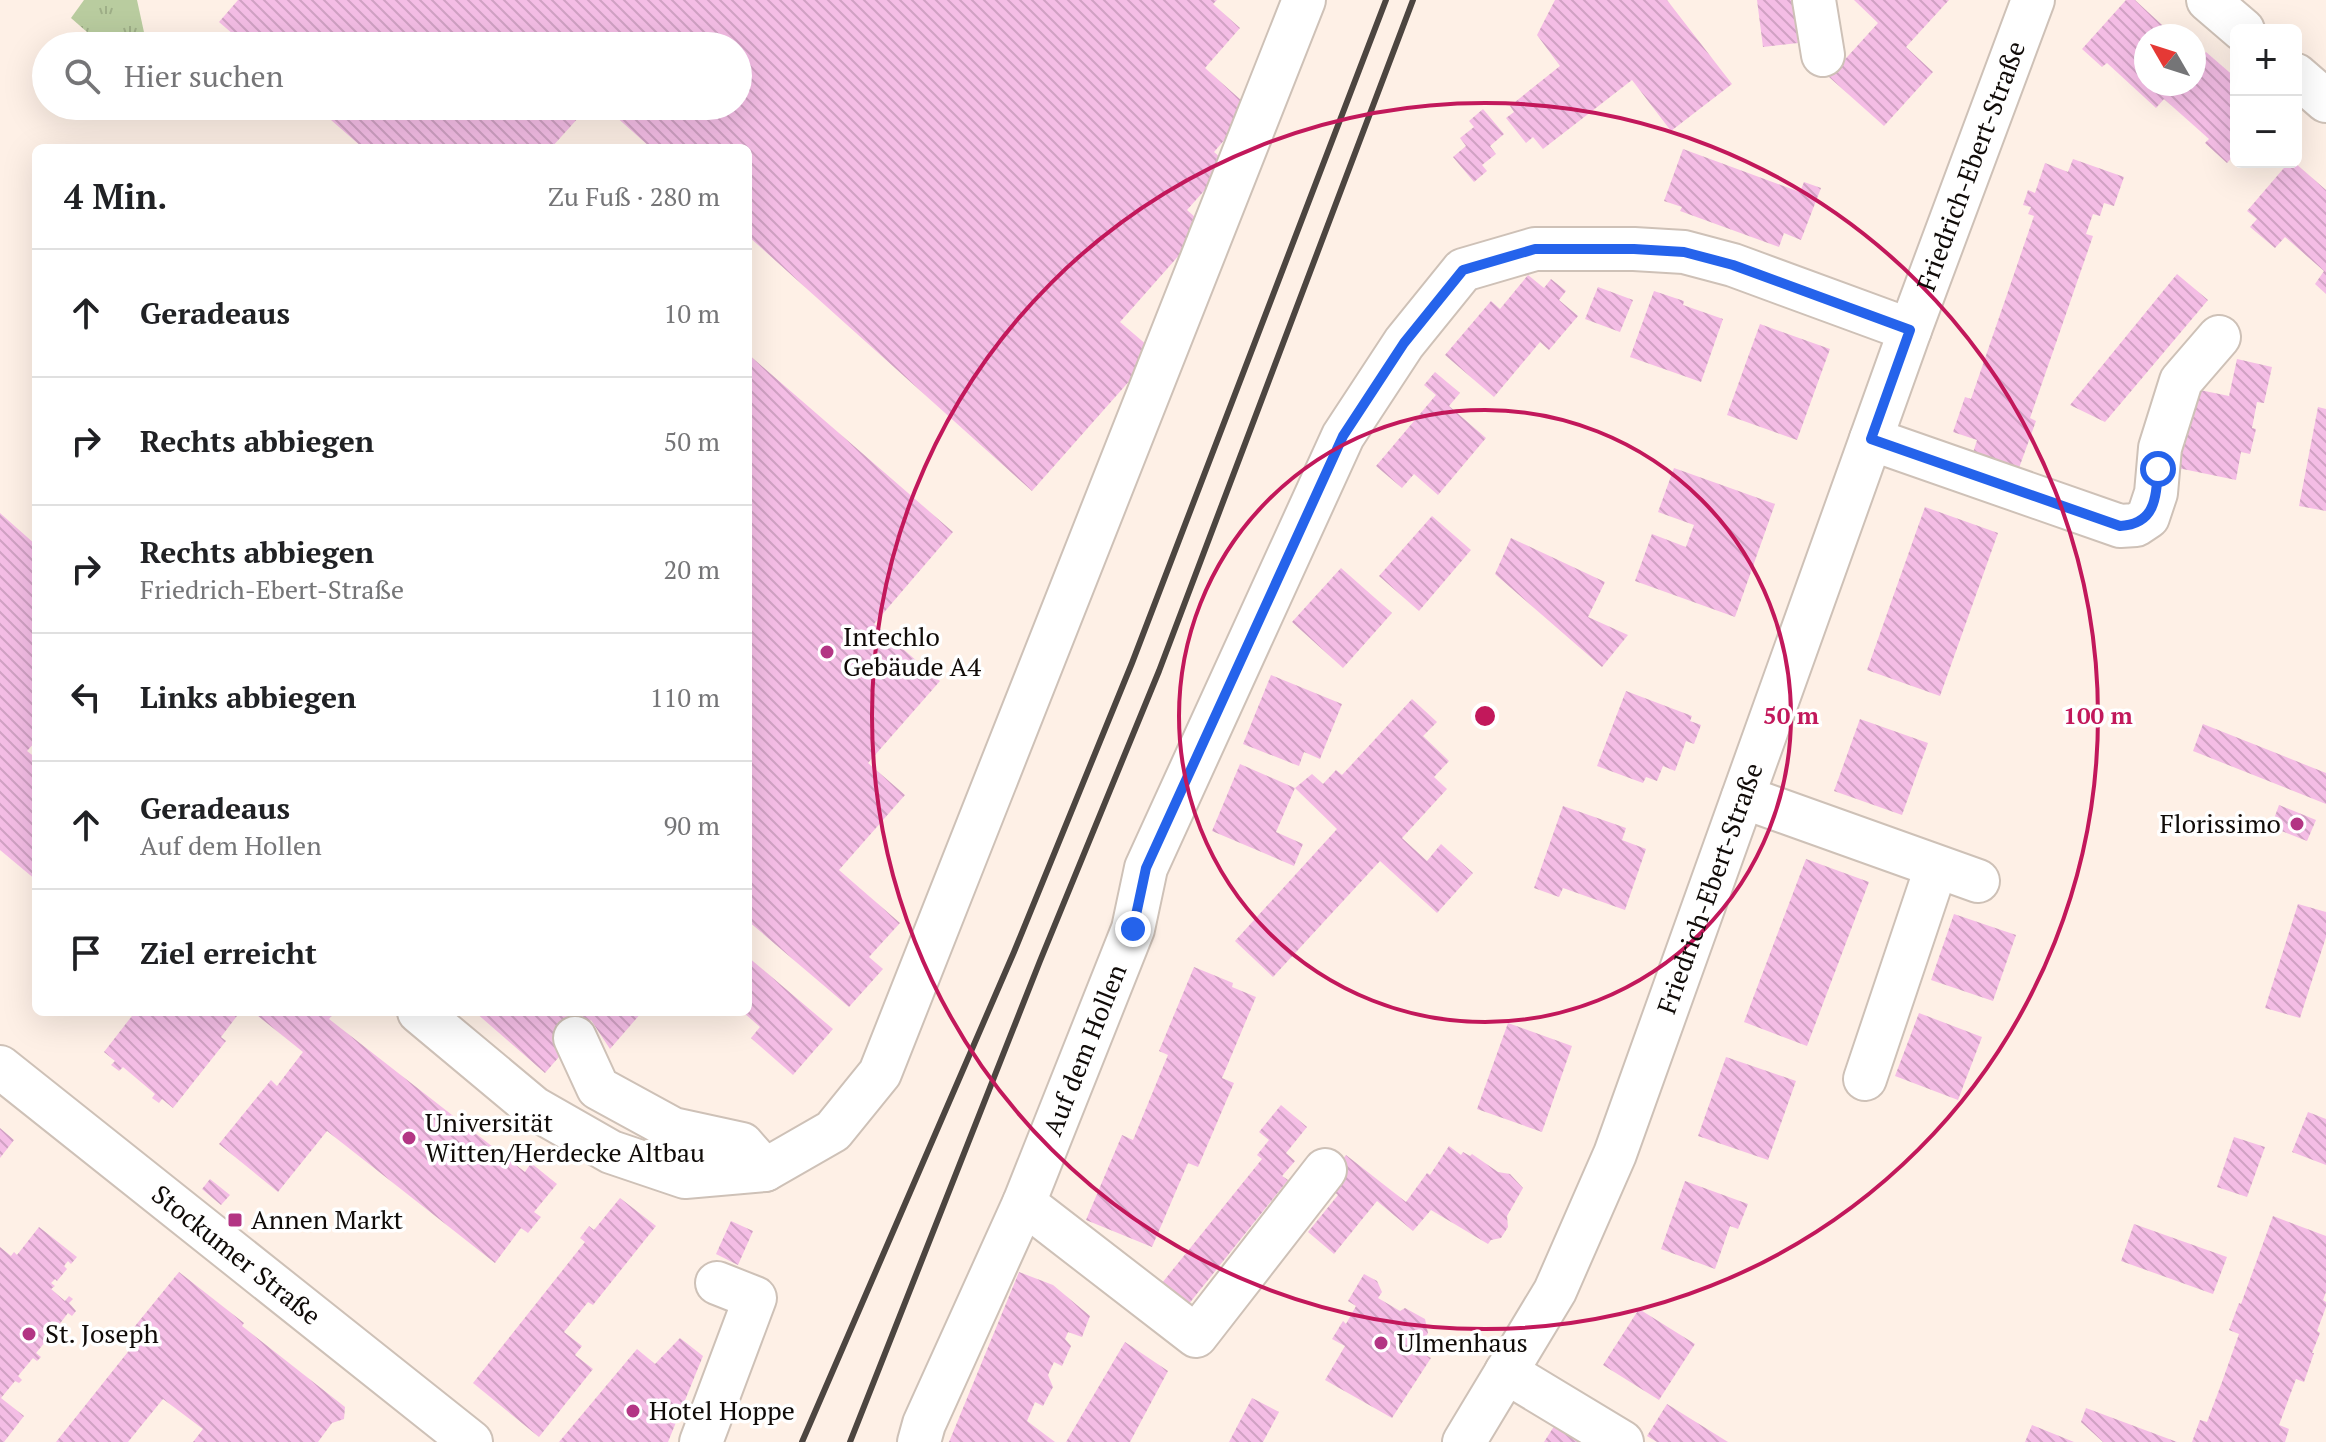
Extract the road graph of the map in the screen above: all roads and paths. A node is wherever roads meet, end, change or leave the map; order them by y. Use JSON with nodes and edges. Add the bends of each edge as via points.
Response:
{"nodes":[{"id":1,"x":1304,"y":0,"type":"edge"},
{"id":2,"x":1814,"y":0,"type":"edge"},
{"id":3,"x":2033,"y":0,"type":"edge"},
{"id":4,"x":2208,"y":0,"type":"edge"},
{"id":5,"x":2236,"y":24,"type":"edge"},
{"id":6,"x":1823,"y":55,"type":"dead end"},
{"id":7,"x":2302,"y":80,"type":"edge"},
{"id":8,"x":2326,"y":101,"type":"edge"},
{"id":9,"x":1910,"y":330,"type":"junction"},
{"id":10,"x":2219,"y":337,"type":"dead end"},
{"id":11,"x":1871,"y":439,"type":"junction"},
{"id":12,"x":1743,"y":797,"type":"junction"},
{"id":13,"x":1936,"y":868,"type":"junction"},
{"id":14,"x":1978,"y":881,"type":"dead end"},
{"id":15,"x":424,"y":1016,"type":"edge"},
{"id":16,"x":575,"y":1038,"type":"dead end"},
{"id":17,"x":0,"y":1067,"type":"edge"},
{"id":18,"x":1865,"y":1079,"type":"dead end"},
{"id":19,"x":765,"y":1170,"type":"junction"},
{"id":20,"x":1325,"y":1170,"type":"dead end"},
{"id":21,"x":1024,"y":1203,"type":"junction"},
{"id":22,"x":717,"y":1283,"type":"dead end"},
{"id":23,"x":1506,"y":1372,"type":"junction"},
{"id":24,"x":471,"y":1442,"type":"edge"},
{"id":25,"x":701,"y":1442,"type":"edge"},
{"id":26,"x":919,"y":1442,"type":"edge"},
{"id":27,"x":1464,"y":1442,"type":"edge"},
{"id":28,"x":1622,"y":1442,"type":"edge"}],
"edges":[{"from":1,"to":19,"type":"street","via":[[880,1073],[833,1131]]},
{"from":2,"to":6,"type":"street"},
{"from":3,"to":9,"type":"street","name":"Friedrich-Ebert-Straße"},
{"from":4,"to":5,"type":"street"},
{"from":7,"to":8,"type":"street"},
{"from":9,"to":11,"type":"street","name":"Friedrich-Ebert-Straße"},
{"from":9,"to":21,"type":"street","name":"Auf dem Hollen","via":[[1684,252],[1535,249],[1463,270],[1404,343],[1343,436],[1146,868],[1133,929]]},
{"from":10,"to":11,"type":"street","via":[[2181,381],[2160,448],[2156,493],[2148,517],[2136,525],[2120,526]]},
{"from":11,"to":12,"type":"street","name":"Friedrich-Ebert-Straße"},
{"from":12,"to":13,"type":"street"},
{"from":12,"to":23,"type":"street","name":"Friedrich-Ebert-Straße","via":[[1615,1154],[1555,1291]]},
{"from":13,"to":14,"type":"street"},
{"from":13,"to":18,"type":"street"},
{"from":15,"to":19,"type":"street","via":[[534,1108],[611,1152],[685,1177]]},
{"from":16,"to":19,"type":"street","via":[[598,1088],[673,1129],[742,1144]]},
{"from":17,"to":24,"type":"street","name":"Stockumer Straße"},
{"from":20,"to":21,"type":"street","via":[[1196,1336]]},
{"from":21,"to":26,"type":"street","name":"Auf dem Hollen"},
{"from":22,"to":25,"type":"street","via":[[755,1298]]},
{"from":23,"to":27,"type":"street","name":"Friedrich-Ebert-Straße"},
{"from":23,"to":28,"type":"street"}]}
